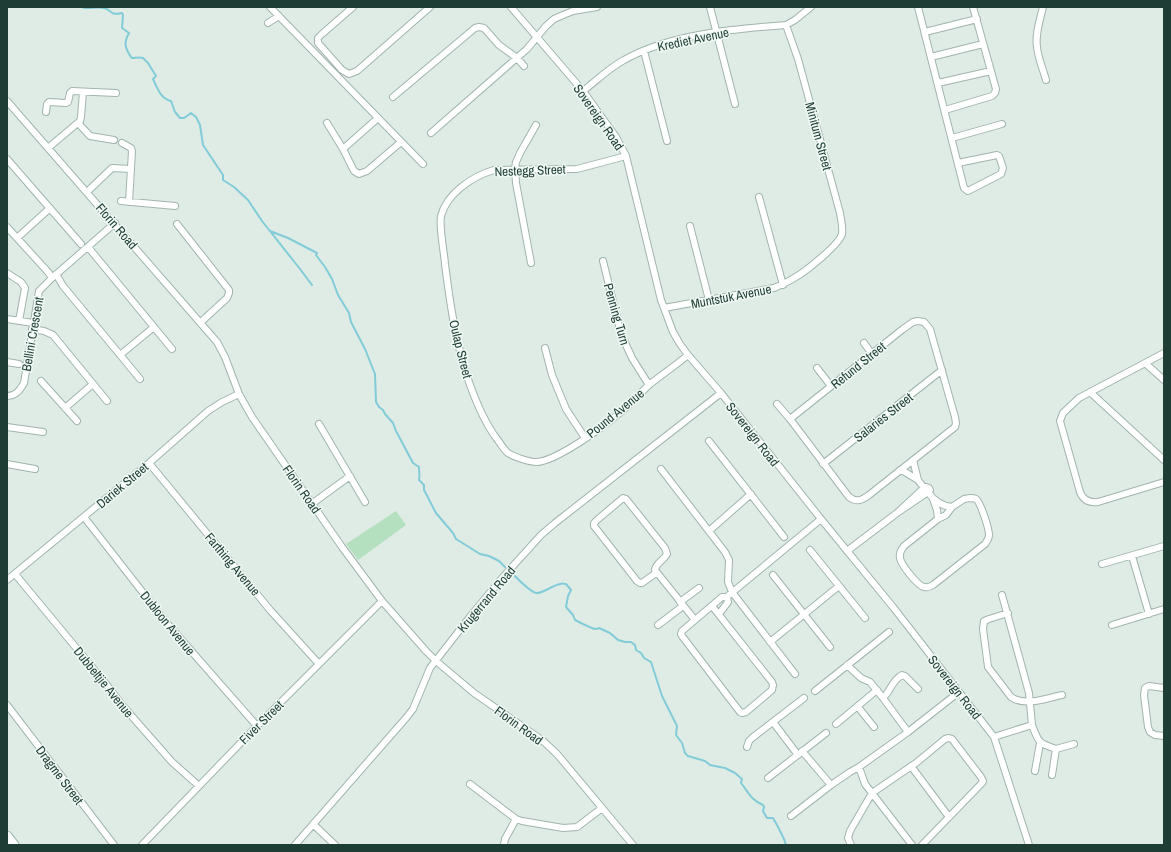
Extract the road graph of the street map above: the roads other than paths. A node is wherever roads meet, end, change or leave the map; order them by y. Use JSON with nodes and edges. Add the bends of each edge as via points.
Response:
{"nodes":[{"id":1,"x":270,"y":7,"type":"edge"},
{"id":2,"x":353,"y":7,"type":"edge"},
{"id":3,"x":430,"y":7,"type":"edge"},
{"id":4,"x":511,"y":7,"type":"edge"},
{"id":5,"x":596,"y":7,"type":"edge"},
{"id":6,"x":710,"y":7,"type":"edge"},
{"id":7,"x":811,"y":7,"type":"edge"},
{"id":8,"x":918,"y":7,"type":"edge"},
{"id":9,"x":973,"y":7,"type":"edge"},
{"id":10,"x":1043,"y":7,"type":"edge"},
{"id":11,"x":279,"y":16,"type":"junction"},
{"id":12,"x":977,"y":19,"type":"junction"},
{"id":13,"x":268,"y":23,"type":"dead end"},
{"id":14,"x":786,"y":25,"type":"junction"},
{"id":15,"x":717,"y":32,"type":"junction"},
{"id":16,"x":925,"y":32,"type":"junction"},
{"id":17,"x":537,"y":37,"type":"junction"},
{"id":18,"x":984,"y":44,"type":"junction"},
{"id":19,"x":644,"y":50,"type":"junction"},
{"id":20,"x":931,"y":57,"type":"junction"},
{"id":21,"x":516,"y":58,"type":"junction"},
{"id":22,"x":524,"y":66,"type":"dead end"},
{"id":23,"x":991,"y":71,"type":"junction"},
{"id":24,"x":1046,"y":80,"type":"dead end"},
{"id":25,"x":938,"y":83,"type":"junction"},
{"id":26,"x":83,"y":92,"type":"junction"},
{"id":27,"x":583,"y":92,"type":"junction"},
{"id":28,"x":116,"y":93,"type":"dead end"},
{"id":29,"x":393,"y":97,"type":"dead end"},
{"id":30,"x":7,"y":102,"type":"edge"},
{"id":31,"x":735,"y":104,"type":"dead end"},
{"id":32,"x":945,"y":110,"type":"junction"},
{"id":33,"x":46,"y":112,"type":"dead end"},
{"id":34,"x":378,"y":118,"type":"junction"},
{"id":35,"x":78,"y":123,"type":"junction"},
{"id":36,"x":327,"y":123,"type":"dead end"},
{"id":37,"x":1002,"y":124,"type":"dead end"},
{"id":38,"x":536,"y":125,"type":"dead end"},
{"id":39,"x":431,"y":132,"type":"dead end"},
{"id":40,"x":952,"y":138,"type":"junction"},
{"id":41,"x":114,"y":140,"type":"dead end"},
{"id":42,"x":667,"y":141,"type":"dead end"},
{"id":43,"x":401,"y":142,"type":"junction"},
{"id":44,"x":122,"y":143,"type":"dead end"},
{"id":45,"x":48,"y":148,"type":"junction"},
{"id":46,"x":342,"y":148,"type":"junction"},
{"id":47,"x":626,"y":156,"type":"junction"},
{"id":48,"x":7,"y":159,"type":"edge"},
{"id":49,"x":958,"y":163,"type":"junction"},
{"id":50,"x":423,"y":164,"type":"dead end"},
{"id":51,"x":131,"y":169,"type":"junction"},
{"id":52,"x":515,"y":169,"type":"junction"},
{"id":53,"x":87,"y":192,"type":"junction"},
{"id":54,"x":759,"y":197,"type":"dead end"},
{"id":55,"x":121,"y":201,"type":"dead end"},
{"id":56,"x":129,"y":202,"type":"junction"},
{"id":57,"x":175,"y":206,"type":"dead end"},
{"id":58,"x":445,"y":206,"type":"joint"},
{"id":59,"x":50,"y":208,"type":"junction"},
{"id":60,"x":115,"y":223,"type":"junction"},
{"id":61,"x":178,"y":224,"type":"dead end"},
{"id":62,"x":690,"y":226,"type":"dead end"},
{"id":63,"x":7,"y":227,"type":"edge"},
{"id":64,"x":16,"y":238,"type":"junction"},
{"id":65,"x":81,"y":244,"type":"dead end"},
{"id":66,"x":88,"y":247,"type":"junction"},
{"id":67,"x":834,"y":247,"type":"joint"},
{"id":68,"x":603,"y":261,"type":"dead end"},
{"id":69,"x":531,"y":263,"type":"dead end"},
{"id":70,"x":7,"y":273,"type":"edge"},
{"id":71,"x":54,"y":276,"type":"junction"},
{"id":72,"x":783,"y":285,"type":"junction"},
{"id":73,"x":709,"y":300,"type":"junction"},
{"id":74,"x":664,"y":308,"type":"junction"},
{"id":75,"x":7,"y":319,"type":"edge"},
{"id":76,"x":19,"y":321,"type":"junction"},
{"id":77,"x":201,"y":322,"type":"junction"},
{"id":78,"x":33,"y":326,"type":"junction"},
{"id":79,"x":154,"y":327,"type":"junction"},
{"id":80,"x":864,"y":343,"type":"dead end"},
{"id":81,"x":545,"y":348,"type":"dead end"},
{"id":82,"x":172,"y":349,"type":"dead end"},
{"id":83,"x":1164,"y":353,"type":"edge"},
{"id":84,"x":872,"y":354,"type":"junction"},
{"id":85,"x":120,"y":355,"type":"junction"},
{"id":86,"x":688,"y":355,"type":"junction"},
{"id":87,"x":7,"y":362,"type":"edge"},
{"id":88,"x":1145,"y":363,"type":"junction"},
{"id":89,"x":18,"y":364,"type":"dead end"},
{"id":90,"x":817,"y":368,"type":"dead end"},
{"id":91,"x":942,"y":370,"type":"junction"},
{"id":92,"x":140,"y":379,"type":"dead end"},
{"id":93,"x":1164,"y":380,"type":"edge"},
{"id":94,"x":41,"y":381,"type":"dead end"},
{"id":95,"x":93,"y":384,"type":"junction"},
{"id":96,"x":649,"y":385,"type":"junction"},
{"id":97,"x":831,"y":386,"type":"junction"},
{"id":98,"x":1090,"y":392,"type":"junction"},
{"id":99,"x":721,"y":393,"type":"junction"},
{"id":100,"x":239,"y":394,"type":"junction"},
{"id":101,"x":7,"y":396,"type":"edge"},
{"id":102,"x":107,"y":401,"type":"dead end"},
{"id":103,"x":777,"y":404,"type":"dead end"},
{"id":104,"x":65,"y":408,"type":"junction"},
{"id":105,"x":790,"y":420,"type":"junction"},
{"id":106,"x":77,"y":422,"type":"dead end"},
{"id":107,"x":319,"y":424,"type":"dead end"},
{"id":108,"x":7,"y":427,"type":"edge"},
{"id":109,"x":43,"y":432,"type":"dead end"},
{"id":110,"x":585,"y":438,"type":"junction"},
{"id":111,"x":709,"y":441,"type":"dead end"},
{"id":112,"x":913,"y":460,"type":"junction"},
{"id":113,"x":1164,"y":460,"type":"edge"},
{"id":114,"x":536,"y":462,"type":"joint"},
{"id":115,"x":149,"y":463,"type":"junction"},
{"id":116,"x":7,"y":464,"type":"edge"},
{"id":117,"x":824,"y":464,"type":"junction"},
{"id":118,"x":34,"y":469,"type":"dead end"},
{"id":119,"x":661,"y":469,"type":"dead end"},
{"id":120,"x":900,"y":470,"type":"junction"},
{"id":121,"x":350,"y":476,"type":"junction"},
{"id":122,"x":918,"y":480,"type":"junction"},
{"id":123,"x":1164,"y":482,"type":"edge"},
{"id":124,"x":928,"y":493,"type":"junction"},
{"id":125,"x":751,"y":494,"type":"junction"},
{"id":126,"x":365,"y":502,"type":"dead end"},
{"id":127,"x":312,"y":503,"type":"junction"},
{"id":128,"x":952,"y":508,"type":"junction"},
{"id":129,"x":84,"y":517,"type":"junction"},
{"id":130,"x":822,"y":519,"type":"junction"},
{"id":131,"x":938,"y":519,"type":"junction"},
{"id":132,"x":709,"y":531,"type":"junction"},
{"id":133,"x":784,"y":537,"type":"dead end"},
{"id":134,"x":1164,"y":546,"type":"edge"},
{"id":135,"x":810,"y":550,"type":"dead end"},
{"id":136,"x":847,"y":551,"type":"junction"},
{"id":137,"x":1132,"y":556,"type":"junction"},
{"id":138,"x":1102,"y":564,"type":"dead end"},
{"id":139,"x":656,"y":573,"type":"junction"},
{"id":140,"x":15,"y":574,"type":"junction"},
{"id":141,"x":772,"y":575,"type":"dead end"},
{"id":142,"x":7,"y":580,"type":"edge"},
{"id":143,"x":839,"y":586,"type":"junction"},
{"id":144,"x":699,"y":588,"type":"dead end"},
{"id":145,"x":732,"y":592,"type":"junction"},
{"id":146,"x":1002,"y":595,"type":"dead end"},
{"id":147,"x":727,"y":597,"type":"junction"},
{"id":148,"x":382,"y":601,"type":"junction"},
{"id":149,"x":682,"y":604,"type":"junction"},
{"id":150,"x":712,"y":606,"type":"junction"},
{"id":151,"x":1164,"y":609,"type":"edge"},
{"id":152,"x":1008,"y":613,"type":"junction"},
{"id":153,"x":718,"y":614,"type":"junction"},
{"id":154,"x":804,"y":614,"type":"junction"},
{"id":155,"x":1149,"y":614,"type":"junction"},
{"id":156,"x":864,"y":618,"type":"dead end"},
{"id":157,"x":695,"y":620,"type":"junction"},
{"id":158,"x":1112,"y":625,"type":"dead end"},
{"id":159,"x":658,"y":626,"type":"dead end"},
{"id":160,"x":889,"y":632,"type":"dead end"},
{"id":161,"x":770,"y":642,"type":"junction"},
{"id":162,"x":830,"y":647,"type":"dead end"},
{"id":163,"x":436,"y":661,"type":"junction"},
{"id":164,"x":319,"y":664,"type":"junction"},
{"id":165,"x":847,"y":665,"type":"junction"},
{"id":166,"x":795,"y":674,"type":"dead end"},
{"id":167,"x":1164,"y":688,"type":"edge"},
{"id":168,"x":918,"y":689,"type":"dead end"},
{"id":169,"x":877,"y":690,"type":"junction"},
{"id":170,"x":815,"y":691,"type":"dead end"},
{"id":171,"x":959,"y":692,"type":"junction"},
{"id":172,"x":1062,"y":695,"type":"dead end"},
{"id":173,"x":804,"y":698,"type":"dead end"},
{"id":174,"x":883,"y":698,"type":"junction"},
{"id":175,"x":1030,"y":702,"type":"junction"},
{"id":176,"x":7,"y":704,"type":"edge"},
{"id":177,"x":858,"y":707,"type":"junction"},
{"id":178,"x":772,"y":722,"type":"junction"},
{"id":179,"x":836,"y":724,"type":"dead end"},
{"id":180,"x":1032,"y":725,"type":"junction"},
{"id":181,"x":257,"y":726,"type":"junction"},
{"id":182,"x":874,"y":727,"type":"dead end"},
{"id":183,"x":908,"y":732,"type":"junction"},
{"id":184,"x":826,"y":733,"type":"dead end"},
{"id":185,"x":1164,"y":736,"type":"edge"},
{"id":186,"x":994,"y":737,"type":"junction"},
{"id":187,"x":1040,"y":743,"type":"junction"},
{"id":188,"x":1074,"y":744,"type":"dead end"},
{"id":189,"x":747,"y":747,"type":"dead end"},
{"id":190,"x":1056,"y":749,"type":"junction"},
{"id":191,"x":800,"y":753,"type":"junction"},
{"id":192,"x":911,"y":766,"type":"junction"},
{"id":193,"x":859,"y":767,"type":"junction"},
{"id":194,"x":1035,"y":771,"type":"dead end"},
{"id":195,"x":1052,"y":775,"type":"dead end"},
{"id":196,"x":768,"y":778,"type":"dead end"},
{"id":197,"x":470,"y":784,"type":"dead end"},
{"id":198,"x":831,"y":785,"type":"junction"},
{"id":199,"x":198,"y":786,"type":"junction"},
{"id":200,"x":872,"y":793,"type":"junction"},
{"id":201,"x":602,"y":808,"type":"junction"},
{"id":202,"x":791,"y":816,"type":"dead end"},
{"id":203,"x":949,"y":817,"type":"junction"},
{"id":204,"x":516,"y":819,"type":"junction"},
{"id":205,"x":313,"y":824,"type":"junction"},
{"id":206,"x":7,"y":836,"type":"edge"},
{"id":207,"x":14,"y":845,"type":"edge"},
{"id":208,"x":114,"y":845,"type":"edge"},
{"id":209,"x":142,"y":845,"type":"edge"},
{"id":210,"x":295,"y":845,"type":"edge"},
{"id":211,"x":335,"y":845,"type":"edge"},
{"id":212,"x":504,"y":845,"type":"edge"},
{"id":213,"x":633,"y":845,"type":"edge"},
{"id":214,"x":851,"y":845,"type":"edge"},
{"id":215,"x":912,"y":845,"type":"edge"},
{"id":216,"x":922,"y":845,"type":"edge"},
{"id":217,"x":1029,"y":845,"type":"edge"}],
"edges":[{"from":1,"to":11,"type":"street"},
{"from":2,"to":3,"type":"street","via":[[318,38],[318,43],[342,70],[349,74],[357,71]]},
{"from":4,"to":17,"type":"street","name":"Sovereign Road"},
{"from":5,"to":17,"type":"street","via":[[563,14],[546,26]]},
{"from":6,"to":15,"type":"street"},
{"from":7,"to":14,"type":"street","name":"Krediet Avenue"},
{"from":8,"to":16,"type":"street"},
{"from":9,"to":12,"type":"street"},
{"from":10,"to":24,"type":"street","via":[[1037,47]]},
{"from":11,"to":13,"type":"street"},
{"from":11,"to":34,"type":"street"},
{"from":12,"to":16,"type":"street"},
{"from":12,"to":18,"type":"street"},
{"from":14,"to":15,"type":"street","name":"Krediet Avenue"},
{"from":14,"to":67,"type":"street","name":"Minitum Street","via":[[798,59],[840,212],[842,232]]},
{"from":15,"to":19,"type":"street","name":"Krediet Avenue","via":[[672,41]]},
{"from":15,"to":31,"type":"street"},
{"from":16,"to":20,"type":"street"},
{"from":17,"to":21,"type":"street","via":[[528,49]]},
{"from":17,"to":27,"type":"street","name":"Sovereign Road"},
{"from":18,"to":20,"type":"street"},
{"from":18,"to":23,"type":"street"},
{"from":19,"to":27,"type":"street","name":"Krediet Avenue","via":[[623,60]]},
{"from":19,"to":42,"type":"street"},
{"from":20,"to":25,"type":"street"},
{"from":21,"to":22,"type":"street"},
{"from":21,"to":29,"type":"street","via":[[499,45],[484,28],[475,28]]},
{"from":21,"to":39,"type":"street"},
{"from":23,"to":25,"type":"street"},
{"from":23,"to":32,"type":"street","via":[[996,89],[992,96]]},
{"from":25,"to":32,"type":"street"},
{"from":26,"to":28,"type":"street"},
{"from":26,"to":33,"type":"street","via":[[71,92],[66,103],[49,102]]},
{"from":26,"to":35,"type":"street","via":[[81,117]]},
{"from":27,"to":47,"type":"street","name":"Sovereign Road","via":[[616,137]]},
{"from":30,"to":45,"type":"street","name":"Florin Road"},
{"from":32,"to":40,"type":"street"},
{"from":34,"to":43,"type":"street"},
{"from":34,"to":46,"type":"street"},
{"from":35,"to":41,"type":"street","via":[[94,138]]},
{"from":35,"to":45,"type":"street"},
{"from":36,"to":46,"type":"street"},
{"from":37,"to":40,"type":"street"},
{"from":38,"to":52,"type":"street","via":[[520,153]]},
{"from":40,"to":49,"type":"street"},
{"from":43,"to":46,"type":"street","via":[[367,171],[359,174],[354,171]]},
{"from":43,"to":50,"type":"street"},
{"from":44,"to":51,"type":"street","via":[[131,150]]},
{"from":45,"to":53,"type":"street","name":"Florin Road"},
{"from":47,"to":52,"type":"street","name":"Nestegg Street","via":[[577,169]]},
{"from":47,"to":74,"type":"street","name":"Sovereign Road"},
{"from":48,"to":59,"type":"street"},
{"from":49,"to":49,"type":"street","via":[[964,188],[968,191],[1001,174],[1003,168],[997,155]]},
{"from":51,"to":53,"type":"street","via":[[112,168]]},
{"from":51,"to":56,"type":"street"},
{"from":52,"to":58,"type":"street","name":"Nestegg Street","via":[[494,170],[468,181],[455,192]]},
{"from":52,"to":69,"type":"street"},
{"from":53,"to":60,"type":"street","name":"Florin Road"},
{"from":54,"to":72,"type":"street"},
{"from":55,"to":56,"type":"street"},
{"from":56,"to":57,"type":"street"},
{"from":58,"to":114,"type":"street","name":"Oulap Street","via":[[441,216],[441,228],[449,299],[461,357],[477,406],[492,433],[508,453],[520,459]]},
{"from":59,"to":64,"type":"street"},
{"from":59,"to":65,"type":"street"},
{"from":60,"to":66,"type":"street","name":"Bellini Crescent"},
{"from":60,"to":77,"type":"street","name":"Florin Road"},
{"from":61,"to":77,"type":"street","via":[[230,293]]},
{"from":62,"to":73,"type":"street"},
{"from":63,"to":64,"type":"street"},
{"from":64,"to":71,"type":"street"},
{"from":66,"to":71,"type":"street","name":"Bellini Crescent"},
{"from":66,"to":79,"type":"street"},
{"from":67,"to":72,"type":"street","name":"Muntstuk Avenue"},
{"from":68,"to":96,"type":"street","name":"Penning Turn","via":[[621,334]]},
{"from":70,"to":76,"type":"street","via":[[21,282],[25,288]]},
{"from":71,"to":78,"type":"street","name":"Bellini Crescent","via":[[39,291]]},
{"from":71,"to":85,"type":"street"},
{"from":72,"to":73,"type":"street","name":"Muntstuk Avenue"},
{"from":73,"to":74,"type":"street","name":"Muntstuk Avenue"},
{"from":74,"to":86,"type":"street","name":"Sovereign Road","via":[[673,332]]},
{"from":75,"to":76,"type":"street"},
{"from":76,"to":78,"type":"street"},
{"from":77,"to":100,"type":"street","name":"Florin Road","via":[[221,349]]},
{"from":78,"to":95,"type":"street","via":[[53,335]]},
{"from":78,"to":101,"type":"street","name":"Bellini Crescent","via":[[24,383],[20,391]]},
{"from":79,"to":82,"type":"street"},
{"from":79,"to":85,"type":"street"},
{"from":80,"to":84,"type":"street"},
{"from":81,"to":110,"type":"street","via":[[552,375],[566,409]]},
{"from":83,"to":88,"type":"street"},
{"from":84,"to":91,"type":"street","name":"Refund Street","via":[[913,322],[924,322],[930,329]]},
{"from":84,"to":97,"type":"street","name":"Refund Street"},
{"from":85,"to":92,"type":"street"},
{"from":86,"to":96,"type":"street","name":"Pound Avenue"},
{"from":86,"to":99,"type":"street","name":"Sovereign Road"},
{"from":87,"to":89,"type":"street"},
{"from":88,"to":93,"type":"street"},
{"from":88,"to":98,"type":"street"},
{"from":90,"to":97,"type":"street"},
{"from":91,"to":112,"type":"street","name":"Refund Street","via":[[955,417],[955,427]]},
{"from":91,"to":117,"type":"street","name":"Salaries Street"},
{"from":94,"to":104,"type":"street"},
{"from":95,"to":102,"type":"street"},
{"from":95,"to":104,"type":"street"},
{"from":96,"to":110,"type":"street","name":"Pound Avenue","via":[[617,415]]},
{"from":97,"to":105,"type":"street","name":"Refund Street"},
{"from":98,"to":113,"type":"street"},
{"from":98,"to":123,"type":"street","via":[[1078,398],[1066,409],[1060,421],[1081,495],[1090,502],[1098,502]]},
{"from":99,"to":130,"type":"street","name":"Sovereign Road"},
{"from":99,"to":163,"type":"street","name":"Krugerrand Road","via":[[541,535],[473,613]]},
{"from":100,"to":115,"type":"street","name":"Dariek Street","via":[[208,411]]},
{"from":100,"to":127,"type":"street","name":"Florin Road"},
{"from":103,"to":105,"type":"street"},
{"from":104,"to":106,"type":"street"},
{"from":105,"to":117,"type":"street","name":"Refund Street"},
{"from":107,"to":121,"type":"street"},
{"from":108,"to":109,"type":"street"},
{"from":110,"to":114,"type":"street","name":"Pound Avenue","via":[[553,458]]},
{"from":111,"to":125,"type":"street"},
{"from":112,"to":120,"type":"street","name":"Refund Street"},
{"from":112,"to":122,"type":"street"},
{"from":115,"to":129,"type":"street","name":"Dariek Street"},
{"from":115,"to":164,"type":"street","name":"Farthing Avenue","via":[[270,610]]},
{"from":116,"to":118,"type":"street"},
{"from":117,"to":120,"type":"street","name":"Refund Street","via":[[849,497],[857,501]]},
{"from":119,"to":132,"type":"street"},
{"from":120,"to":122,"type":"street"},
{"from":121,"to":126,"type":"street"},
{"from":121,"to":127,"type":"street"},
{"from":122,"to":124,"type":"street"},
{"from":124,"to":128,"type":"street","via":[[940,504]]},
{"from":124,"to":131,"type":"street","via":[[937,510]]},
{"from":124,"to":136,"type":"street"},
{"from":125,"to":132,"type":"street"},
{"from":125,"to":133,"type":"street"},
{"from":127,"to":148,"type":"street","name":"Florin Road"},
{"from":128,"to":131,"type":"street"},
{"from":128,"to":131,"type":"street","via":[[964,499],[975,498],[988,528],[988,540],[933,585],[924,588],[902,565],[900,552]]},
{"from":129,"to":140,"type":"street","name":"Dariek Street"},
{"from":129,"to":181,"type":"street","name":"Dubloon Avenue","via":[[166,621]]},
{"from":130,"to":136,"type":"street","name":"Sovereign Road"},
{"from":130,"to":145,"type":"street"},
{"from":132,"to":145,"type":"street","via":[[728,556],[728,582]]},
{"from":134,"to":137,"type":"street"},
{"from":135,"to":143,"type":"street"},
{"from":136,"to":171,"type":"street","name":"Sovereign Road"},
{"from":137,"to":138,"type":"street"},
{"from":137,"to":155,"type":"street"},
{"from":139,"to":139,"type":"street","via":[[656,567],[666,556],[667,551],[623,498],[596,520],[594,526],[637,582],[642,583]]},
{"from":139,"to":149,"type":"street"},
{"from":140,"to":142,"type":"street","name":"Dariek Street"},
{"from":140,"to":199,"type":"street","name":"Dubbeltjie Avenue","via":[[122,705],[172,762]]},
{"from":141,"to":154,"type":"street"},
{"from":143,"to":154,"type":"street"},
{"from":143,"to":156,"type":"street"},
{"from":144,"to":149,"type":"street"},
{"from":145,"to":147,"type":"street"},
{"from":145,"to":161,"type":"street"},
{"from":146,"to":152,"type":"street"},
{"from":147,"to":150,"type":"street","via":[[722,597]]},
{"from":147,"to":153,"type":"street","via":[[728,602]]},
{"from":148,"to":163,"type":"street","name":"Florin Road"},
{"from":148,"to":164,"type":"street","name":"Fiver Street"},
{"from":149,"to":157,"type":"street"},
{"from":149,"to":159,"type":"street"},
{"from":150,"to":153,"type":"street"},
{"from":150,"to":157,"type":"street"},
{"from":151,"to":155,"type":"street"},
{"from":152,"to":175,"type":"street"},
{"from":152,"to":175,"type":"street","via":[[984,621],[988,667],[1011,697]]},
{"from":153,"to":157,"type":"street","via":[[773,685],[772,690],[746,712],[740,712],[682,636],[682,631]]},
{"from":154,"to":161,"type":"street"},
{"from":154,"to":162,"type":"street"},
{"from":155,"to":158,"type":"street"},
{"from":160,"to":165,"type":"street"},
{"from":161,"to":166,"type":"street"},
{"from":163,"to":201,"type":"street","name":"Florin Road","via":[[474,693],[542,740]]},
{"from":163,"to":205,"type":"street","name":"Krugerrand Road","via":[[430,668],[413,709]]},
{"from":164,"to":181,"type":"street","name":"Fiver Street"},
{"from":165,"to":169,"type":"street"},
{"from":165,"to":170,"type":"street"},
{"from":167,"to":185,"type":"street","via":[[1149,686],[1145,688],[1144,695],[1150,732]]},
{"from":168,"to":174,"type":"street","via":[[902,675],[893,682],[890,691]]},
{"from":169,"to":174,"type":"street"},
{"from":169,"to":177,"type":"street"},
{"from":171,"to":183,"type":"street"},
{"from":171,"to":186,"type":"street","name":"Sovereign Road"},
{"from":172,"to":175,"type":"street"},
{"from":173,"to":178,"type":"street"},
{"from":174,"to":183,"type":"street"},
{"from":175,"to":180,"type":"street"},
{"from":176,"to":208,"type":"street","name":"Dragme Street"},
{"from":177,"to":179,"type":"street"},
{"from":177,"to":182,"type":"street"},
{"from":178,"to":189,"type":"street","via":[[749,741]]},
{"from":178,"to":191,"type":"street"},
{"from":180,"to":186,"type":"street"},
{"from":180,"to":187,"type":"street"},
{"from":181,"to":199,"type":"street","name":"Fiver Street"},
{"from":183,"to":193,"type":"street"},
{"from":184,"to":191,"type":"street"},
{"from":186,"to":217,"type":"street","name":"Sovereign Road"},
{"from":187,"to":190,"type":"street"},
{"from":187,"to":194,"type":"street"},
{"from":188,"to":190,"type":"street"},
{"from":190,"to":195,"type":"street"},
{"from":191,"to":196,"type":"street"},
{"from":191,"to":198,"type":"street"},
{"from":192,"to":200,"type":"street"},
{"from":192,"to":203,"type":"street"},
{"from":192,"to":203,"type":"street","via":[[948,738],[952,739],[981,777],[982,783]]},
{"from":193,"to":198,"type":"street"},
{"from":193,"to":200,"type":"street","via":[[865,784]]},
{"from":197,"to":204,"type":"street"},
{"from":198,"to":202,"type":"street"},
{"from":199,"to":209,"type":"street","name":"Fiver Street"},
{"from":200,"to":214,"type":"street","via":[[850,831],[848,838]]},
{"from":200,"to":215,"type":"street"},
{"from":201,"to":204,"type":"street","via":[[577,827],[563,828]]},
{"from":201,"to":213,"type":"street","name":"Florin Road"},
{"from":203,"to":216,"type":"street"},
{"from":204,"to":212,"type":"street","via":[[505,838]]},
{"from":205,"to":210,"type":"street","name":"Krugerrand Road"},
{"from":205,"to":211,"type":"street"},
{"from":206,"to":207,"type":"main road"}]}
